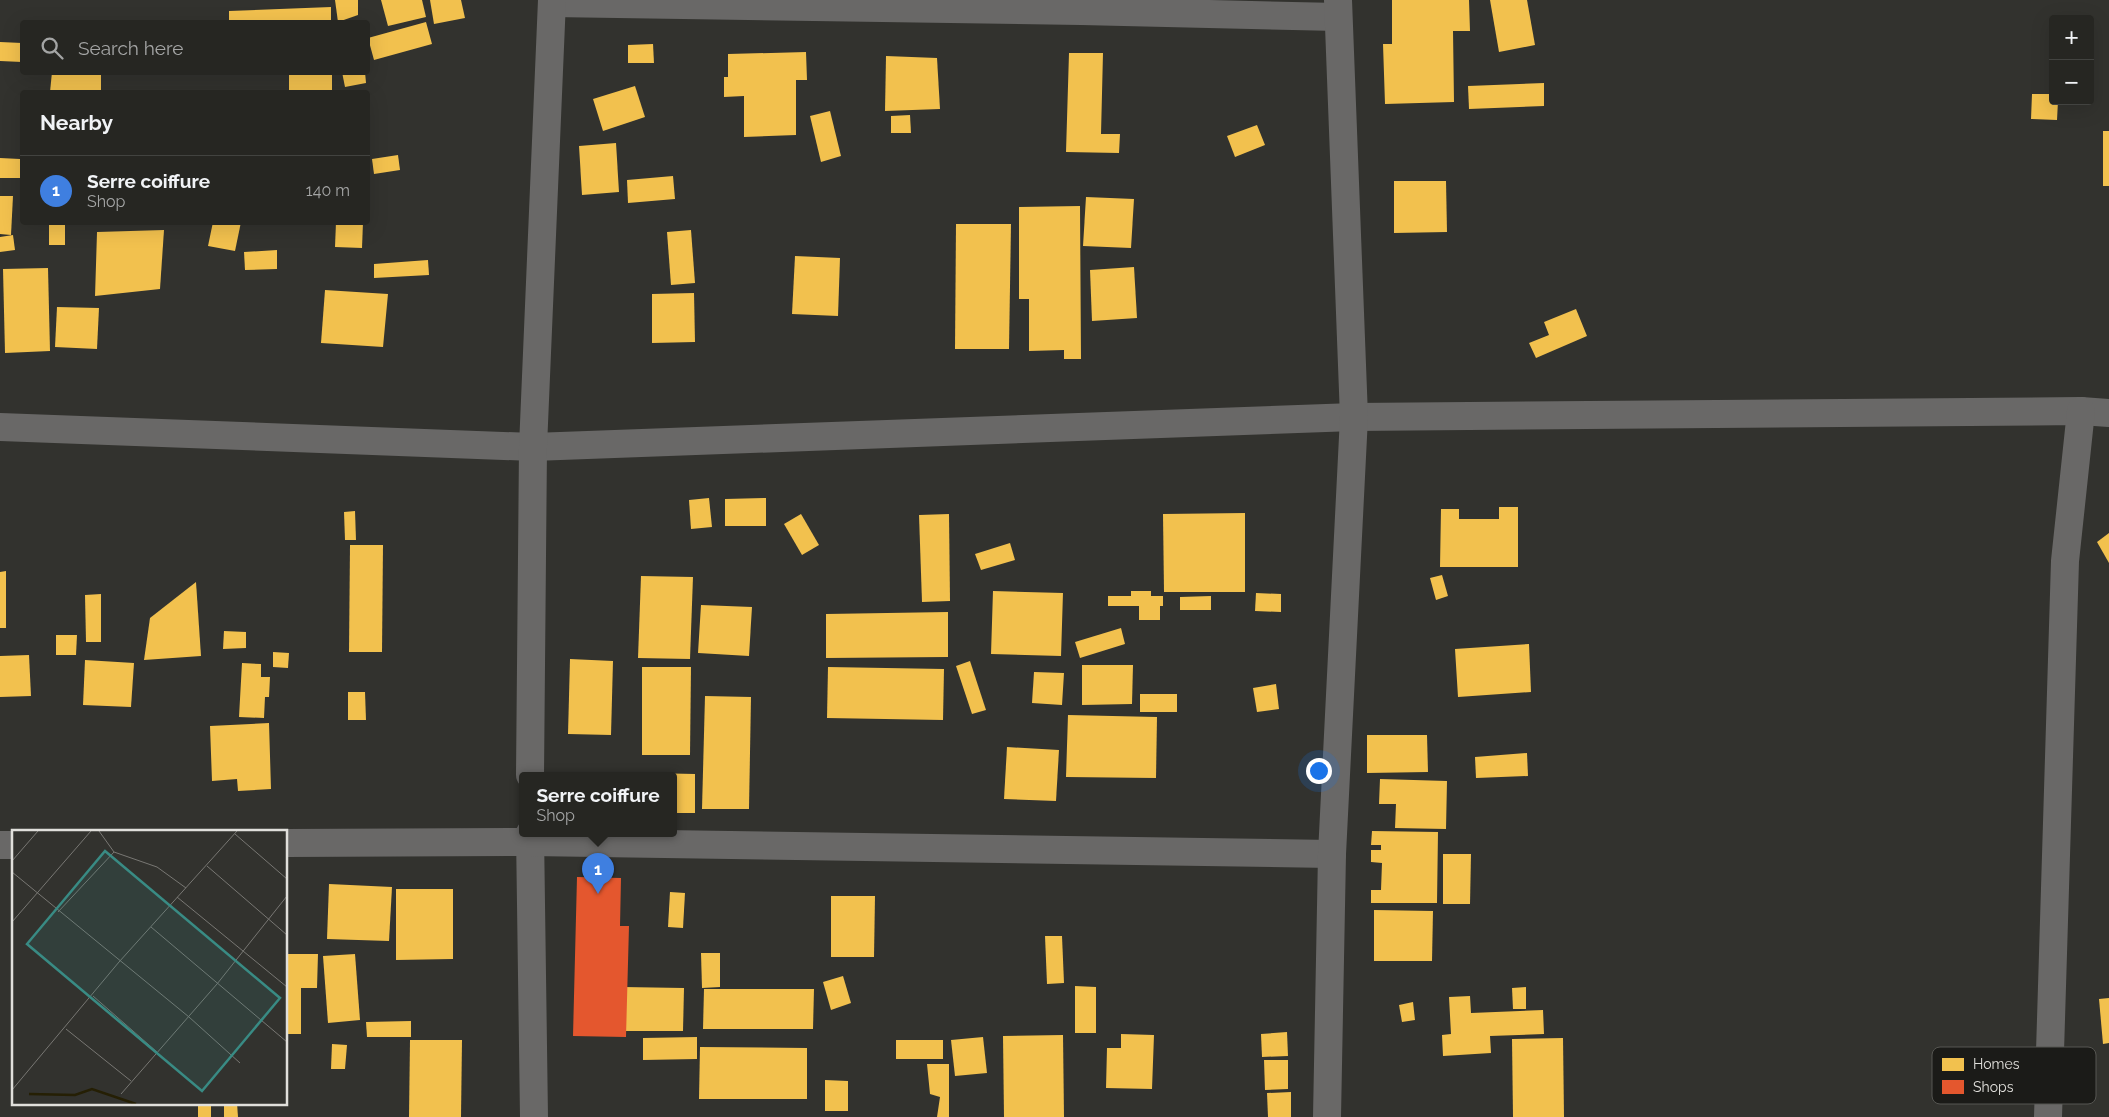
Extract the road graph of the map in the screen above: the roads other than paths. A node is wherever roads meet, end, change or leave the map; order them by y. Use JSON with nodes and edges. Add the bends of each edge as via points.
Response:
{"nodes":[{"id":1,"x":552,"y":2,"type":"edge"},
{"id":2,"x":1338,"y":9,"type":"edge"},
{"id":3,"x":2081,"y":412,"type":"junction"},
{"id":4,"x":2109,"y":413,"type":"edge"},
{"id":5,"x":1354,"y":417,"type":"junction"},
{"id":6,"x":0,"y":427,"type":"edge"},
{"id":7,"x":533,"y":447,"type":"junction"},
{"id":8,"x":530,"y":772,"type":"edge"},
{"id":9,"x":530,"y":837,"type":"edge"},
{"id":10,"x":288,"y":843,"type":"edge"},
{"id":11,"x":1332,"y":854,"type":"junction"},
{"id":12,"x":2050,"y":1047,"type":"edge"},
{"id":13,"x":2048,"y":1104,"type":"edge"},
{"id":14,"x":534,"y":1117,"type":"edge"},
{"id":15,"x":1327,"y":1117,"type":"edge"},
{"id":16,"x":2048,"y":1117,"type":"edge"}],
"edges":[{"from":1,"to":2,"type":"street","via":[[1081,11]]},
{"from":1,"to":7,"type":"street"},
{"from":2,"to":5,"type":"street"},
{"from":3,"to":4,"type":"street"},
{"from":3,"to":5,"type":"street"},
{"from":3,"to":12,"type":"street","via":[[2065,561]]},
{"from":5,"to":7,"type":"street"},
{"from":5,"to":11,"type":"street"},
{"from":6,"to":7,"type":"street"},
{"from":7,"to":8,"type":"street"},
{"from":9,"to":10,"type":"street"},
{"from":9,"to":11,"type":"street"},
{"from":9,"to":14,"type":"street"},
{"from":11,"to":15,"type":"street"},
{"from":13,"to":16,"type":"street"}]}
